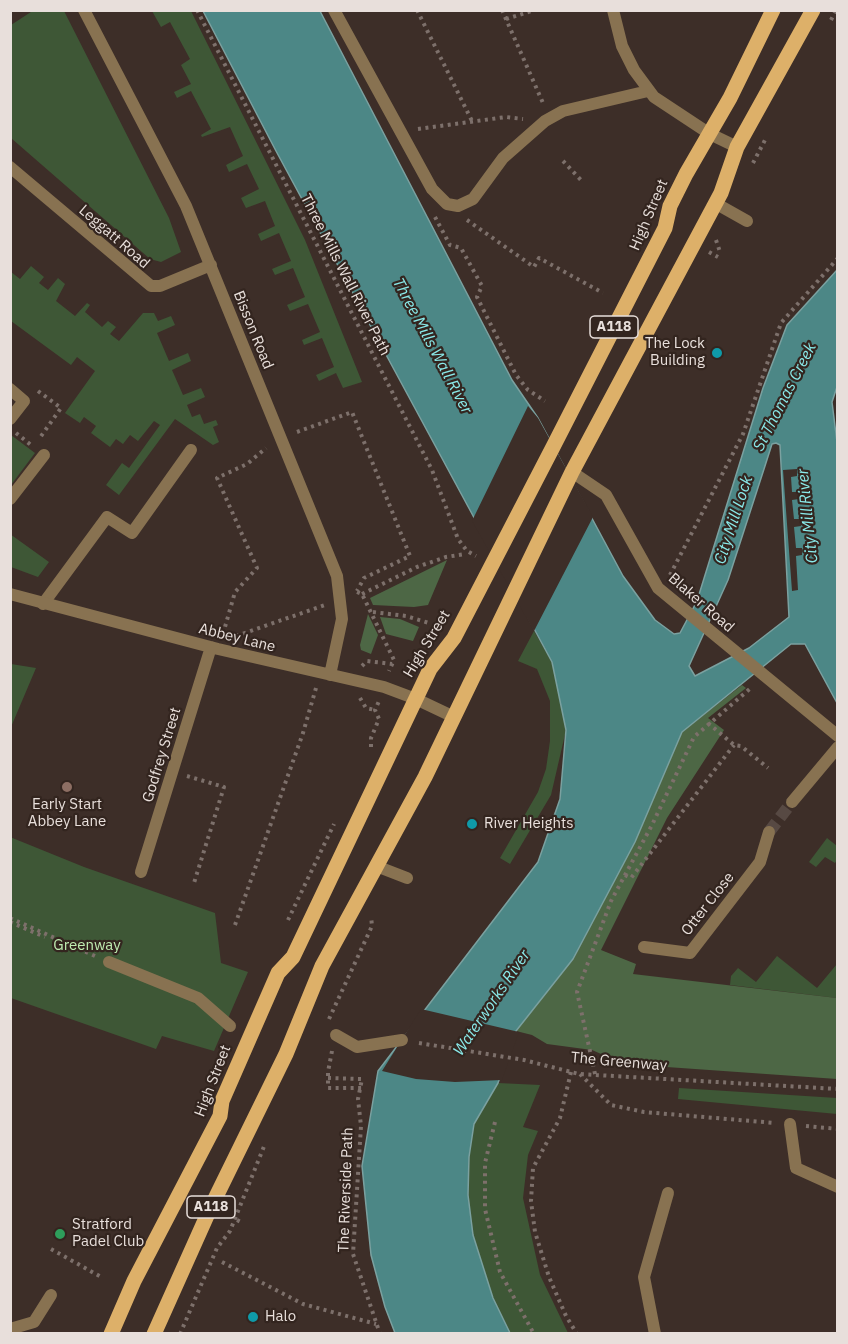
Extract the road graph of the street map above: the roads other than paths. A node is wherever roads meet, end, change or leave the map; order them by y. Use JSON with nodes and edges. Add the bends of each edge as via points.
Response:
{"nodes":[{"id":1,"x":84,"y":10,"type":"edge"},
{"id":2,"x":334,"y":10,"type":"edge"},
{"id":3,"x":613,"y":10,"type":"edge"},
{"id":4,"x":773,"y":10,"type":"edge"},
{"id":5,"x":813,"y":10,"type":"edge"},
{"id":6,"x":648,"y":91,"type":"junction"},
{"id":7,"x":710,"y":134,"type":"junction"},
{"id":8,"x":737,"y":147,"type":"junction"},
{"id":9,"x":10,"y":167,"type":"edge"},
{"id":10,"x":715,"y":203,"type":"junction"},
{"id":11,"x":747,"y":221,"type":"dead end"},
{"id":12,"x":211,"y":265,"type":"junction"},
{"id":13,"x":10,"y":389,"type":"edge"},
{"id":14,"x":10,"y":419,"type":"edge"},
{"id":15,"x":191,"y":450,"type":"dead end"},
{"id":16,"x":44,"y":455,"type":"road end"},
{"id":17,"x":571,"y":474,"type":"junction"},
{"id":18,"x":10,"y":499,"type":"edge"},
{"id":19,"x":10,"y":594,"type":"edge"},
{"id":20,"x":43,"y":604,"type":"junction"},
{"id":21,"x":215,"y":648,"type":"junction"},
{"id":22,"x":325,"y":674,"type":"junction"},
{"id":23,"x":416,"y":699,"type":"junction"},
{"id":24,"x":454,"y":717,"type":"junction"},
{"id":25,"x":837,"y":736,"type":"edge"},
{"id":26,"x":837,"y":747,"type":"edge"},
{"id":27,"x":792,"y":802,"type":"tunnel mouth"},
{"id":28,"x":769,"y":832,"type":"tunnel mouth"},
{"id":29,"x":376,"y":866,"type":"junction"},
{"id":30,"x":141,"y":872,"type":"dead end"},
{"id":31,"x":407,"y":878,"type":"dead end"},
{"id":32,"x":644,"y":947,"type":"dead end"},
{"id":33,"x":109,"y":962,"type":"road end"},
{"id":34,"x":230,"y":1026,"type":"dead end"},
{"id":35,"x":331,"y":1031,"type":"road end"},
{"id":36,"x":402,"y":1040,"type":"road end"},
{"id":37,"x":790,"y":1124,"type":"road end"},
{"id":38,"x":837,"y":1187,"type":"edge"},
{"id":39,"x":668,"y":1193,"type":"dead end"},
{"id":40,"x":51,"y":1294,"type":"dead end"},
{"id":41,"x":10,"y":1329,"type":"edge"},
{"id":42,"x":111,"y":1334,"type":"edge"},
{"id":43,"x":154,"y":1334,"type":"edge"},
{"id":44,"x":655,"y":1334,"type":"edge"}],
"edges":[{"from":1,"to":12,"type":"street","name":"Bisson Road","via":[[186,206]]},
{"from":2,"to":6,"type":"street","via":[[432,189],[447,204],[458,206],[473,199],[503,158],[563,111]]},
{"from":3,"to":6,"type":"street","via":[[622,46]]},
{"from":4,"to":7,"type":"main road","name":"High Street","number":"A118"},
{"from":5,"to":8,"type":"main road","number":"A118"},
{"from":6,"to":7,"type":"street","via":[[662,105]]},
{"from":7,"to":8,"type":"street"},
{"from":7,"to":23,"type":"main road","name":"High Street","number":"A118","via":[[686,174],[670,206],[665,228],[454,638],[430,669]]},
{"from":8,"to":10,"type":"main road","number":"A118"},
{"from":9,"to":12,"type":"street","name":"Leggatt Road","via":[[151,286]]},
{"from":10,"to":11,"type":"street"},
{"from":10,"to":17,"type":"main road","number":"A118"},
{"from":12,"to":22,"type":"street","name":"Bisson Road","via":[[329,555],[341,598],[342,619]]},
{"from":13,"to":14,"type":"street","via":[[24,400]]},
{"from":15,"to":20,"type":"street","via":[[132,533],[107,517]]},
{"from":16,"to":18,"type":"street"},
{"from":17,"to":24,"type":"main road","number":"A118"},
{"from":17,"to":25,"type":"street","name":"Blaker Road","via":[[606,495],[658,588]]},
{"from":19,"to":20,"type":"street","name":"Abbey Lane"},
{"from":20,"to":21,"type":"street","name":"Abbey Lane"},
{"from":21,"to":22,"type":"street","name":"Abbey Lane"},
{"from":21,"to":30,"type":"street","name":"Godfrey Street"},
{"from":22,"to":23,"type":"street","name":"Abbey Lane","via":[[384,687]]},
{"from":23,"to":24,"type":"street","name":"Abbey Lane"},
{"from":23,"to":42,"type":"main road","name":"High Street","number":"A118","via":[[293,957],[278,973],[222,1101],[220,1116],[134,1281]]},
{"from":24,"to":29,"type":"main road","number":"A118"},
{"from":26,"to":27,"type":"street"},
{"from":28,"to":32,"type":"street","name":"Otter Close","via":[[760,862],[690,952]]},
{"from":29,"to":31,"type":"street"},
{"from":29,"to":43,"type":"main road","number":"A118","via":[[322,966],[286,1054]]},
{"from":33,"to":34,"type":"street","via":[[198,998]]},
{"from":35,"to":36,"type":"street","via":[[357,1047]]},
{"from":37,"to":38,"type":"street","via":[[796,1168]]},
{"from":39,"to":44,"type":"street","via":[[644,1277]]},
{"from":40,"to":41,"type":"street","via":[[34,1322]]}]}
